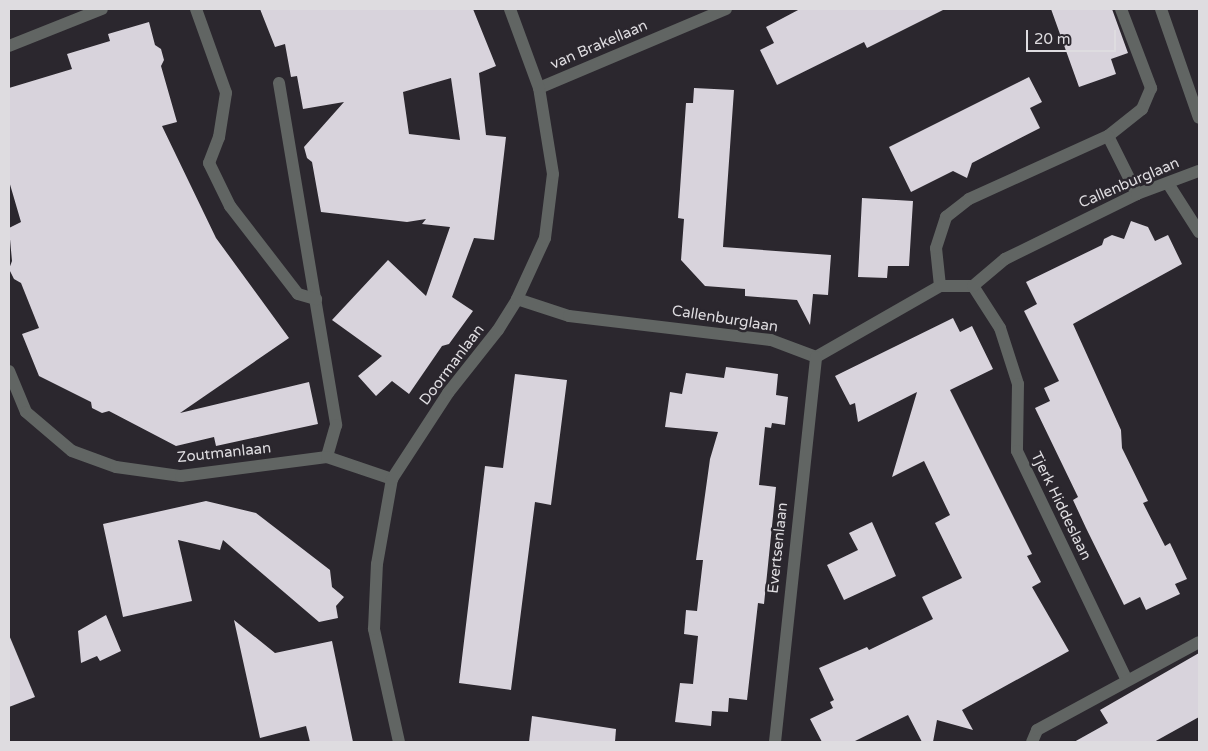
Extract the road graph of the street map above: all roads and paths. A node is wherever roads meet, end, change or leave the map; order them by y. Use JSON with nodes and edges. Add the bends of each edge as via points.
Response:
{"nodes":[{"id":1,"x":102,"y":9,"type":"edge"},
{"id":2,"x":196,"y":9,"type":"edge"},
{"id":3,"x":510,"y":9,"type":"edge"},
{"id":4,"x":726,"y":9,"type":"edge"},
{"id":5,"x":1121,"y":9,"type":"edge"},
{"id":6,"x":1161,"y":9,"type":"edge"},
{"id":7,"x":9,"y":46,"type":"edge"},
{"id":8,"x":279,"y":83,"type":"dead end"},
{"id":9,"x":539,"y":88,"type":"junction"},
{"id":10,"x":1199,"y":118,"type":"edge"},
{"id":11,"x":1108,"y":136,"type":"junction"},
{"id":12,"x":1199,"y":171,"type":"edge"},
{"id":13,"x":1169,"y":185,"type":"junction"},
{"id":14,"x":1137,"y":194,"type":"junction"},
{"id":15,"x":1199,"y":232,"type":"edge"},
{"id":16,"x":940,"y":286,"type":"junction"},
{"id":17,"x":973,"y":286,"type":"junction"},
{"id":18,"x":316,"y":299,"type":"junction"},
{"id":19,"x":517,"y":299,"type":"junction"},
{"id":20,"x":816,"y":357,"type":"junction"},
{"id":21,"x":9,"y":371,"type":"edge"},
{"id":22,"x":327,"y":457,"type":"junction"},
{"id":23,"x":392,"y":479,"type":"junction"},
{"id":24,"x":1199,"y":642,"type":"edge"},
{"id":25,"x":1126,"y":680,"type":"junction"},
{"id":26,"x":399,"y":742,"type":"edge"},
{"id":27,"x":775,"y":742,"type":"edge"},
{"id":28,"x":1032,"y":742,"type":"edge"}],
"edges":[{"from":1,"to":7,"type":"street"},
{"from":2,"to":18,"type":"street","via":[[226,93],[219,137],[209,163],[230,206],[298,294]]},
{"from":3,"to":9,"type":"street","name":"Doormanlaan"},
{"from":4,"to":9,"type":"street","name":"van Brakellaan"},
{"from":5,"to":11,"type":"street","via":[[1151,88],[1142,109]]},
{"from":6,"to":10,"type":"street"},
{"from":8,"to":18,"type":"street"},
{"from":9,"to":19,"type":"street","name":"Doormanlaan","via":[[553,174],[545,238]]},
{"from":11,"to":14,"type":"street"},
{"from":11,"to":16,"type":"street","via":[[969,199],[946,217],[936,248]]},
{"from":12,"to":13,"type":"street","name":"Callenburglaan"},
{"from":13,"to":14,"type":"street","name":"Callenburglaan"},
{"from":13,"to":15,"type":"street"},
{"from":14,"to":17,"type":"street","name":"Callenburglaan","via":[[1006,259]]},
{"from":16,"to":17,"type":"street"},
{"from":16,"to":20,"type":"street"},
{"from":17,"to":25,"type":"street","name":"Tjerk Hiddeslaan","via":[[1000,328],[1018,384],[1017,451]]},
{"from":18,"to":22,"type":"street","via":[[336,425]]},
{"from":19,"to":20,"type":"street","name":"Callenburglaan","via":[[569,316],[771,340]]},
{"from":19,"to":23,"type":"street","name":"Doormanlaan","via":[[498,330],[448,393]]},
{"from":20,"to":27,"type":"street","name":"Evertsenlaan"},
{"from":21,"to":22,"type":"street","name":"Zoutmanlaan","via":[[26,412],[72,451],[116,467],[181,476]]},
{"from":22,"to":23,"type":"street","name":"Zoutmanlaan"},
{"from":23,"to":26,"type":"street","name":"Doormanlaan","via":[[377,564],[374,629]]},
{"from":24,"to":25,"type":"street"},
{"from":25,"to":28,"type":"street","via":[[1037,730]]}]}
